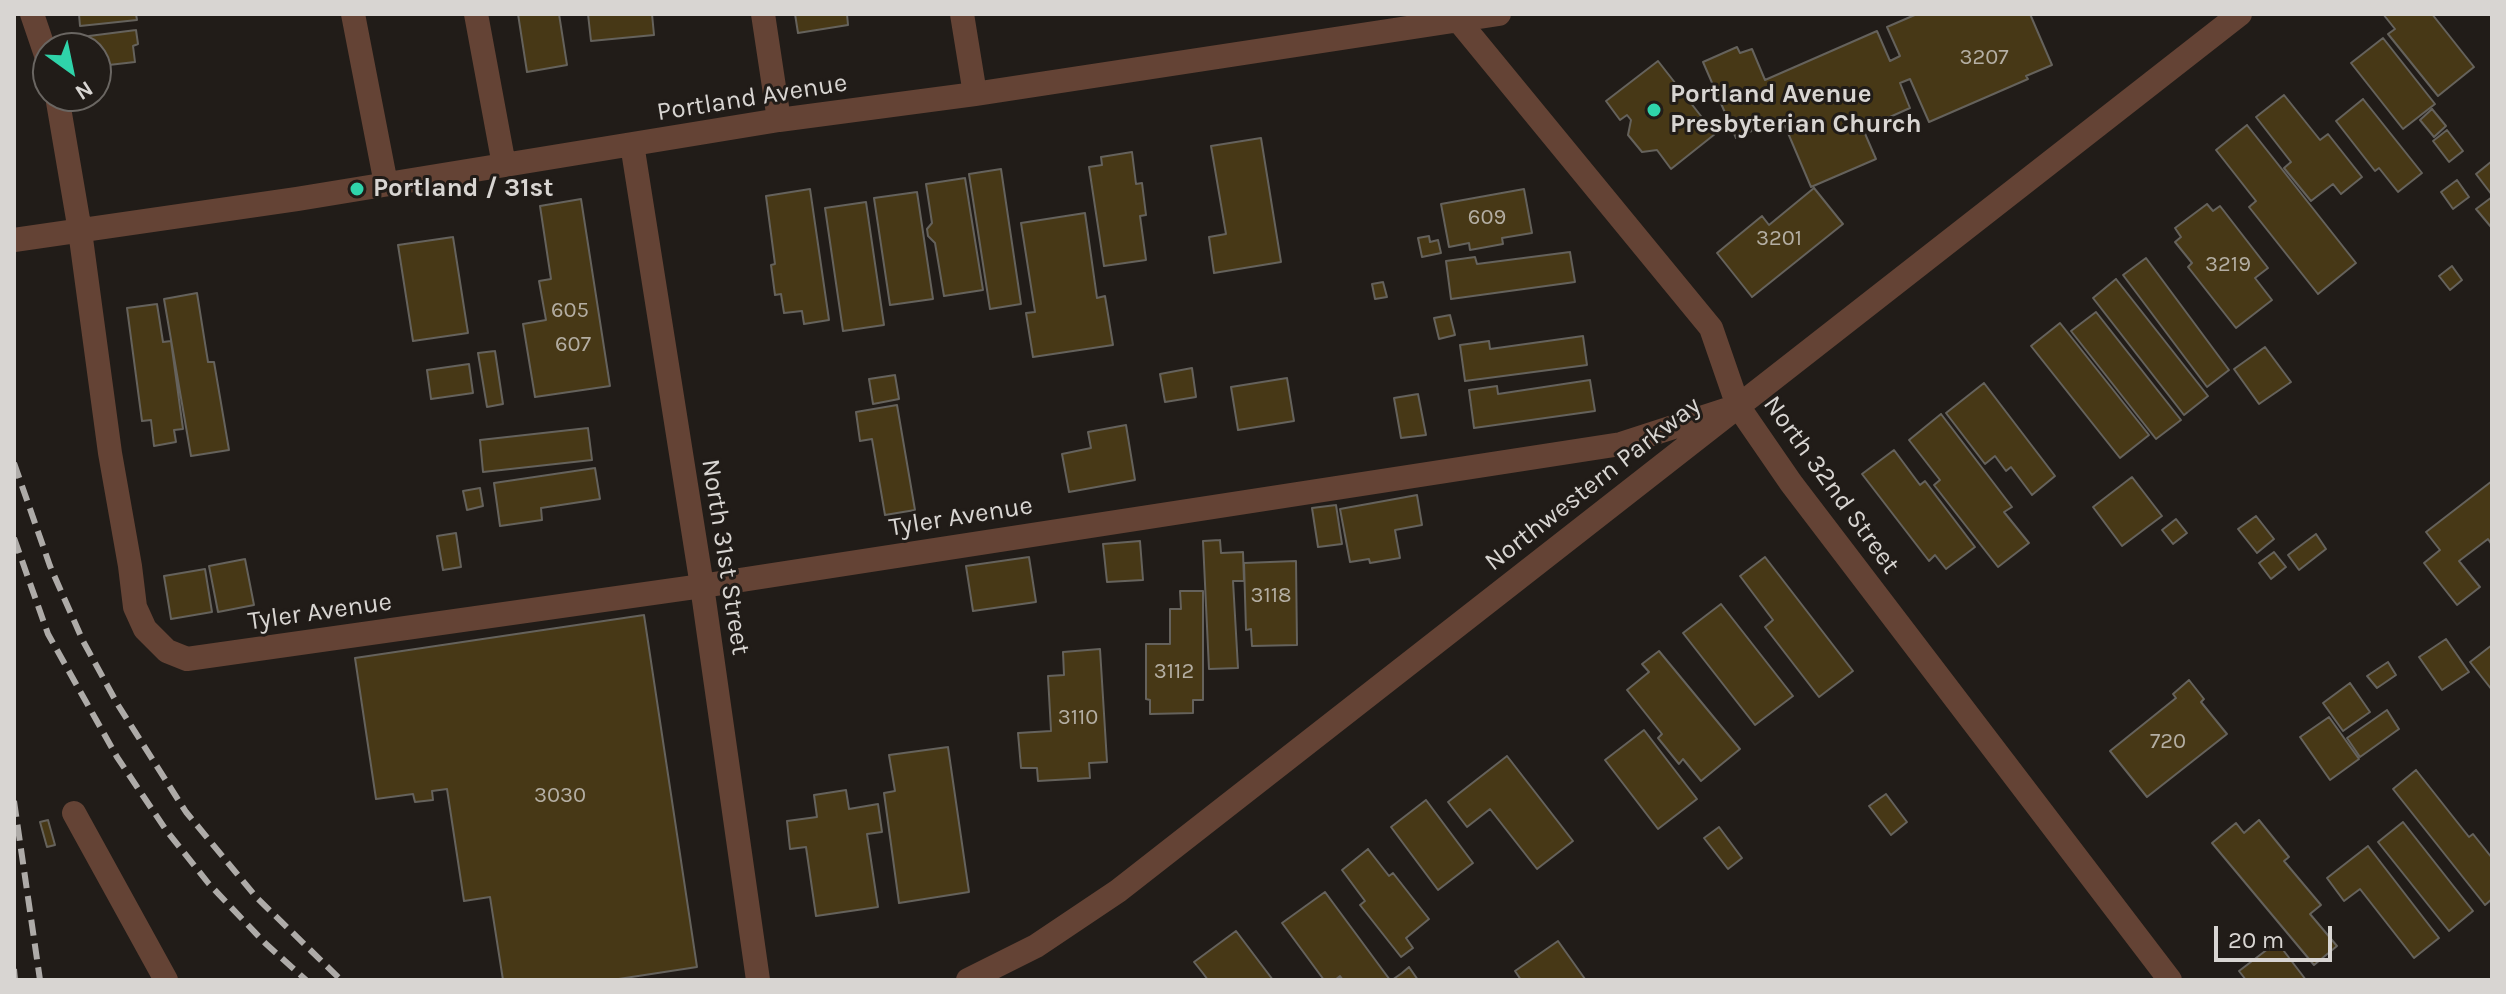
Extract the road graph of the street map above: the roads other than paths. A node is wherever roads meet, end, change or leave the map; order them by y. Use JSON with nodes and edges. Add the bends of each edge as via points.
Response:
{"nodes":[{"id":1,"x":353,"y":14,"type":"edge"},
{"id":2,"x":476,"y":14,"type":"edge"},
{"id":3,"x":763,"y":14,"type":"edge"},
{"id":4,"x":962,"y":14,"type":"edge"},
{"id":5,"x":2240,"y":14,"type":"edge"},
{"id":6,"x":1478,"y":16,"type":"edge"},
{"id":7,"x":1405,"y":21,"type":"edge"},
{"id":8,"x":975,"y":94,"type":"junction"},
{"id":9,"x":60,"y":112,"type":"edge"},
{"id":10,"x":779,"y":120,"type":"junction"},
{"id":11,"x":632,"y":144,"type":"junction"},
{"id":12,"x":504,"y":165,"type":"junction"},
{"id":13,"x":386,"y":184,"type":"junction"},
{"id":14,"x":80,"y":231,"type":"junction"},
{"id":15,"x":14,"y":240,"type":"edge"},
{"id":16,"x":1738,"y":406,"type":"junction"},
{"id":17,"x":702,"y":586,"type":"junction"},
{"id":18,"x":74,"y":813,"type":"dead end"},
{"id":19,"x":166,"y":980,"type":"edge"},
{"id":20,"x":758,"y":980,"type":"edge"},
{"id":21,"x":968,"y":980,"type":"edge"},
{"id":22,"x":2170,"y":980,"type":"edge"}],
"edges":[{"from":1,"to":13,"type":"street"},
{"from":2,"to":12,"type":"street"},
{"from":3,"to":10,"type":"street"},
{"from":4,"to":8,"type":"street"},
{"from":5,"to":16,"type":"street","name":"Northwestern Parkway"},
{"from":6,"to":7,"type":"street","name":"Portland Avenue"},
{"from":6,"to":16,"type":"street","name":"North 32nd Street","via":[[1711,328]]},
{"from":7,"to":8,"type":"street","name":"Portland Avenue"},
{"from":8,"to":10,"type":"street","name":"Portland Avenue"},
{"from":9,"to":14,"type":"street"},
{"from":10,"to":11,"type":"street","name":"Portland Avenue"},
{"from":11,"to":12,"type":"street","name":"Portland Avenue"},
{"from":11,"to":17,"type":"street","name":"North 31st Street"},
{"from":12,"to":13,"type":"street","name":"Portland Avenue"},
{"from":13,"to":14,"type":"street","name":"Portland Avenue"},
{"from":14,"to":15,"type":"street","name":"Portland Avenue"},
{"from":14,"to":17,"type":"street","name":"Tyler Avenue","via":[[135,607],[145,629],[167,651],[187,659]]},
{"from":16,"to":17,"type":"street","name":"Tyler Avenue","via":[[1621,444]]},
{"from":16,"to":21,"type":"street","name":"Northwestern Parkway","via":[[1118,891],[1036,946]]},
{"from":16,"to":22,"type":"street","name":"North 32nd Street"},
{"from":17,"to":20,"type":"street","name":"North 31st Street"},
{"from":18,"to":19,"type":"street"}]}
